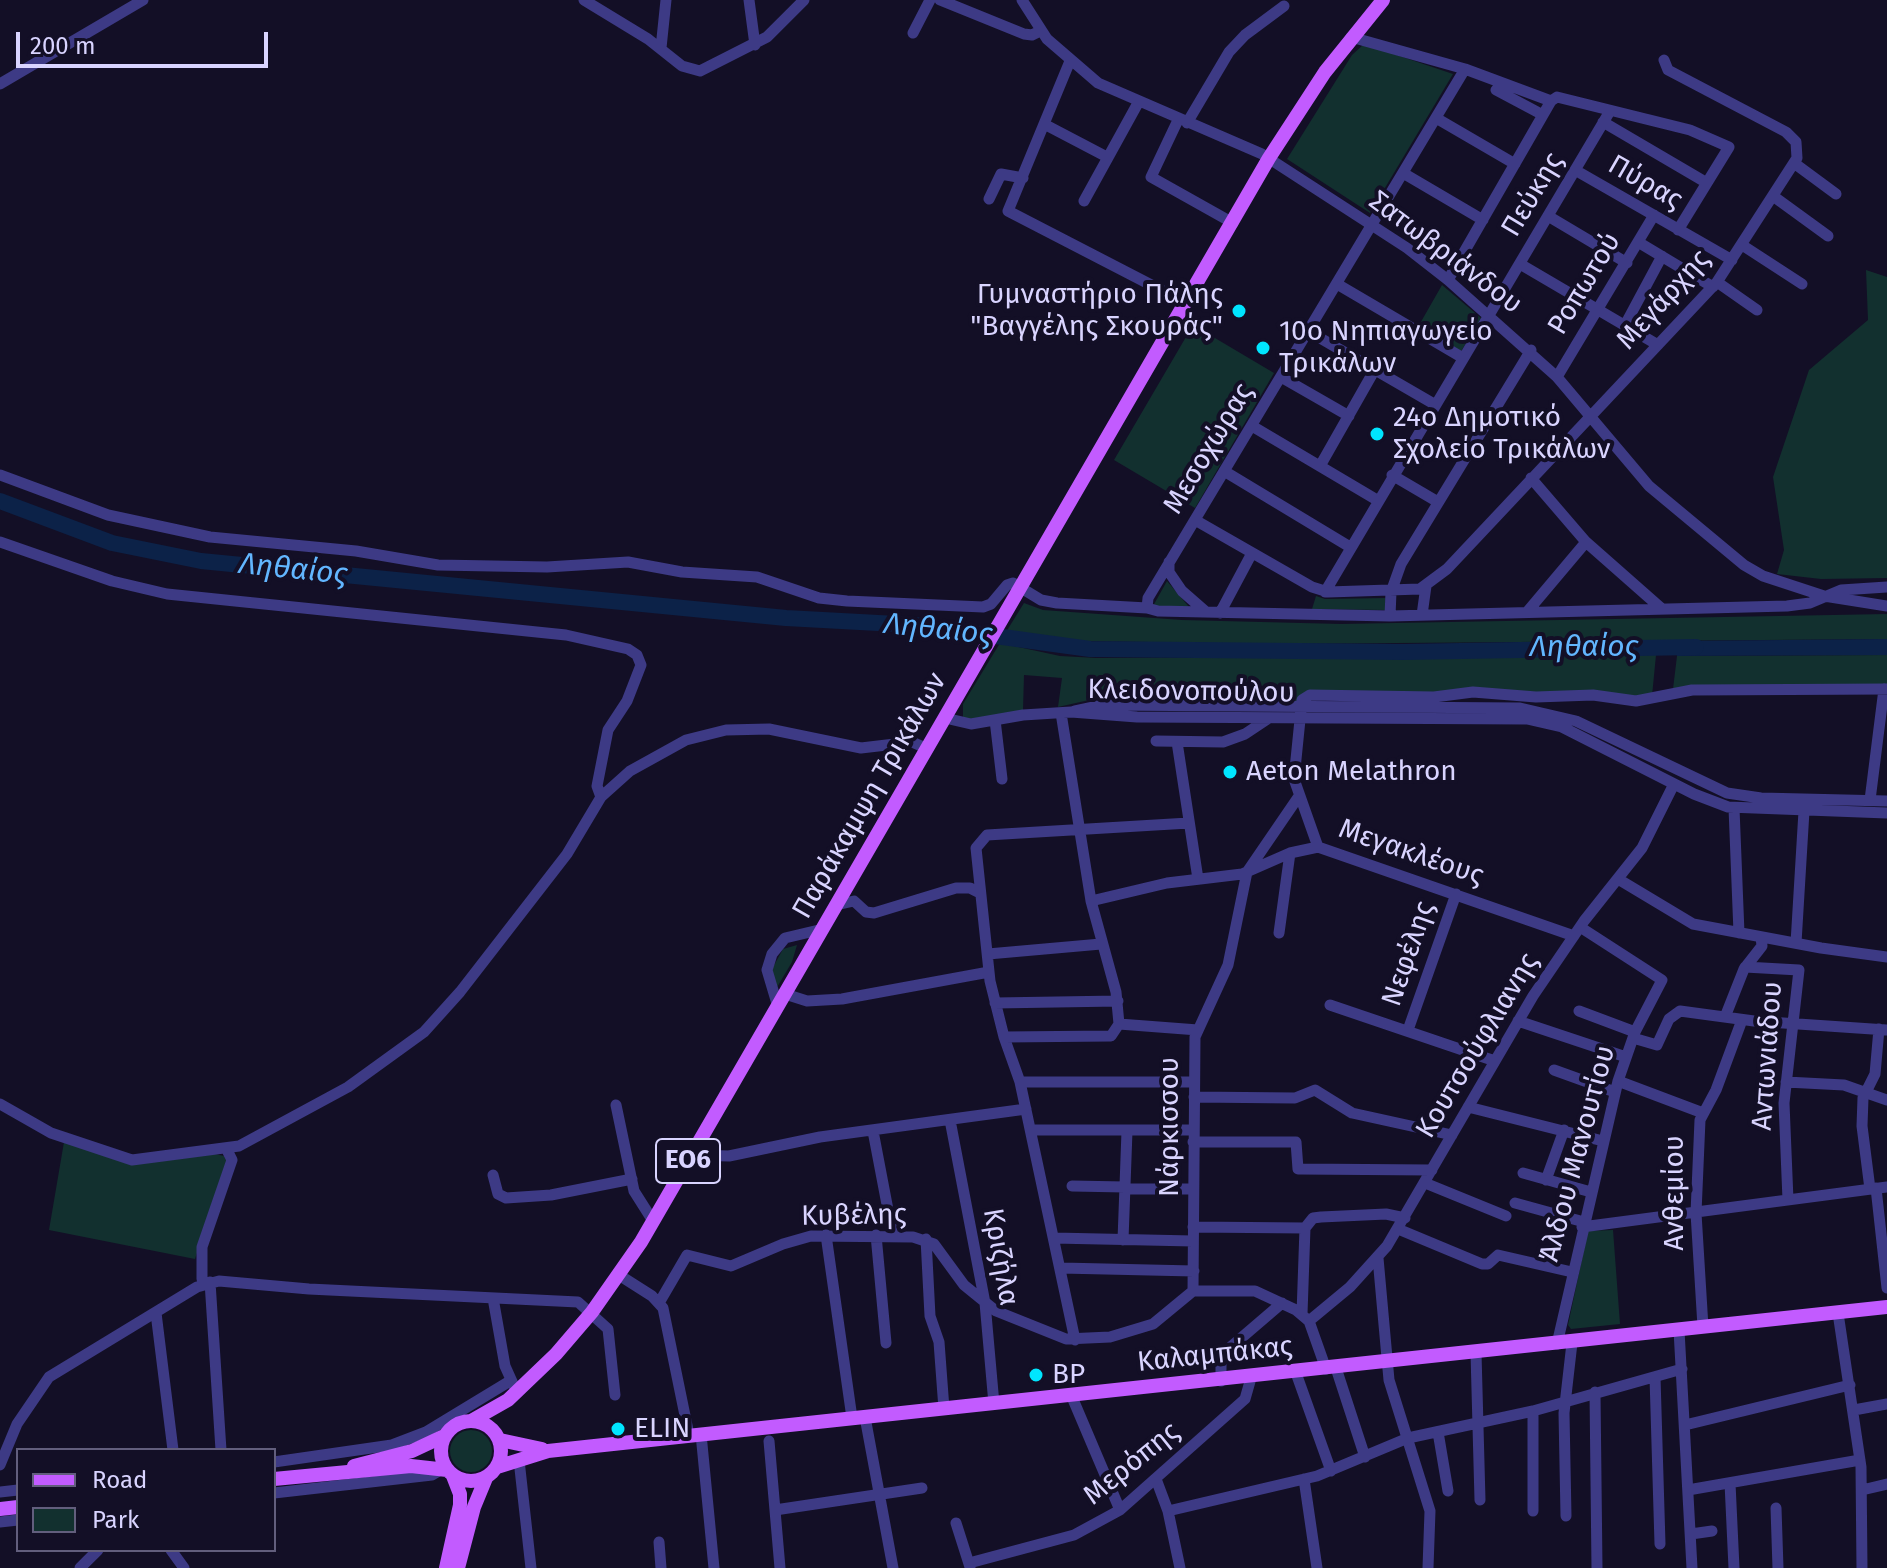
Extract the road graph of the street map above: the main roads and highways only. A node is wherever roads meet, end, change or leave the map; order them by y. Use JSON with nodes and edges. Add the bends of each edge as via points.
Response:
{"nodes":[{"id":1,"x":1383,"y":0,"type":"edge"},
{"id":2,"x":1887,"y":1307,"type":"edge"},
{"id":3,"x":512,"y":1390,"type":"junction"},
{"id":4,"x":471,"y":1421,"type":"junction"},
{"id":5,"x":444,"y":1436,"type":"junction"},
{"id":6,"x":498,"y":1437,"type":"junction"},
{"id":7,"x":548,"y":1451,"type":"junction"},
{"id":8,"x":447,"y":1472,"type":"junction"},
{"id":9,"x":492,"y":1472,"type":"junction"},
{"id":10,"x":328,"y":1473,"type":"junction"},
{"id":11,"x":276,"y":1479,"type":"edge"},
{"id":12,"x":446,"y":1568,"type":"edge"},
{"id":13,"x":458,"y":1568,"type":"edge"}],
"edges":[{"from":1,"to":3,"type":"main road","name":"Παράκαμψη Τρικάλων","number":"ΕΟ6","via":[[1351,37],[1269,158],[653,1221],[589,1316]]},
{"from":2,"to":7,"type":"main road","name":"Καλαμπάκας"},
{"from":3,"to":4,"type":"main road","name":"Παράκαμψη Τρικάλων","number":"ΕΟ6"},
{"from":3,"to":6,"type":"main road","name":"Παράκαμψη Τρικάλων","number":"ΕΟ6","via":[[497,1423]]},
{"from":4,"to":5,"type":"main road","number":"ΕΟ6","via":[[455,1425]]},
{"from":4,"to":6,"type":"main road","via":[[487,1425]]},
{"from":5,"to":8,"type":"main road","via":[[440,1454]]},
{"from":5,"to":10,"type":"main road","number":"ΕΟ6"},
{"from":6,"to":7,"type":"main road","name":"Καλαμπάκας"},
{"from":6,"to":9,"type":"main road","number":"ΕΟ6","via":[[501,1452]]},
{"from":7,"to":9,"type":"main road","name":"Καλαμπάκας"},
{"from":8,"to":9,"type":"main road","number":"ΕΟ6","via":[[470,1482]]},
{"from":8,"to":10,"type":"main road","number":"ΕΟ6","via":[[424,1466]]},
{"from":8,"to":12,"type":"main road","via":[[460,1494],[460,1505]]},
{"from":9,"to":13,"type":"main road","via":[[474,1507]]},
{"from":10,"to":11,"type":"main road","number":"ΕΟ6"}]}
